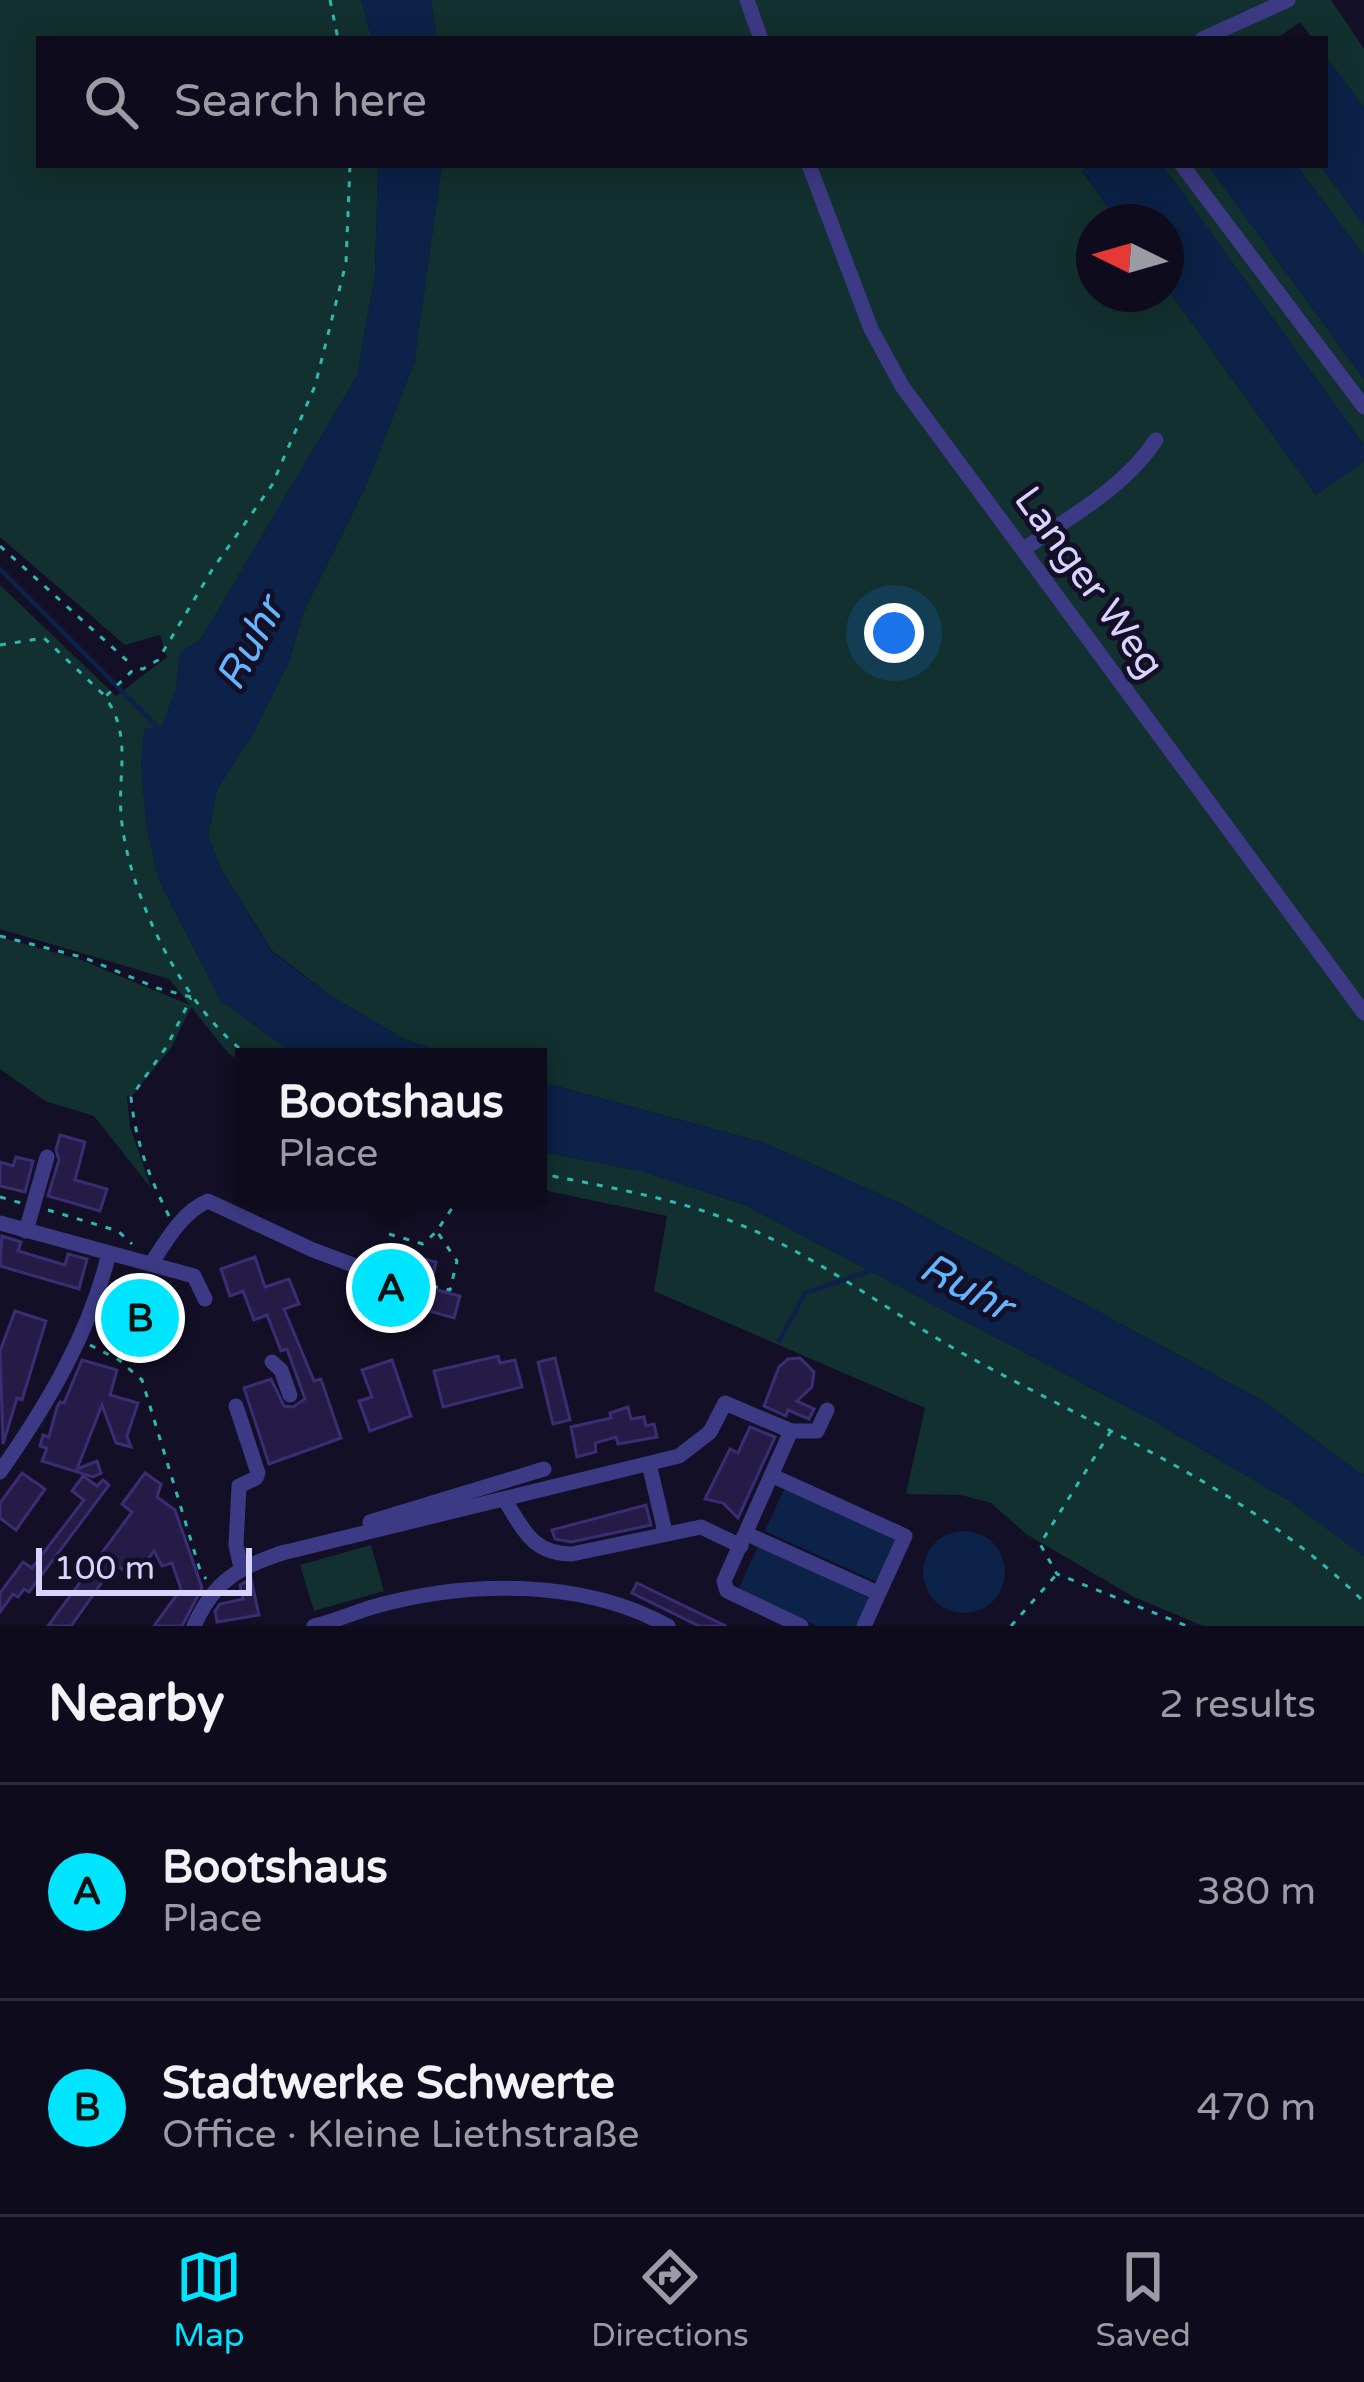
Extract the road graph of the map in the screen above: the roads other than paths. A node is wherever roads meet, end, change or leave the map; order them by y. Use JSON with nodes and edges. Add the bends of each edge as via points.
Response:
{"nodes":[{"id":1,"x":747,"y":0,"type":"edge"},
{"id":2,"x":1288,"y":0,"type":"edge"},
{"id":3,"x":760,"y":36,"type":"edge"},
{"id":4,"x":1209,"y":36,"type":"edge"},
{"id":5,"x":810,"y":168,"type":"edge"},
{"id":6,"x":1184,"y":168,"type":"edge"},
{"id":7,"x":1364,"y":407,"type":"edge"},
{"id":8,"x":1156,"y":440,"type":"dead end"},
{"id":9,"x":1024,"y":549,"type":"junction"},
{"id":10,"x":1364,"y":1013,"type":"edge"},
{"id":11,"x":47,"y":1157,"type":"dead end"},
{"id":12,"x":0,"y":1223,"type":"edge"},
{"id":13,"x":26,"y":1231,"type":"junction"},
{"id":14,"x":108,"y":1258,"type":"junction"},
{"id":15,"x":151,"y":1264,"type":"junction"},
{"id":16,"x":377,"y":1274,"type":"dead end"},
{"id":17,"x":205,"y":1299,"type":"dead end"},
{"id":18,"x":272,"y":1362,"type":"dead end"},
{"id":19,"x":290,"y":1395,"type":"dead end"},
{"id":20,"x":236,"y":1406,"type":"dead end"},
{"id":21,"x":827,"y":1410,"type":"dead end"},
{"id":22,"x":791,"y":1431,"type":"junction"},
{"id":23,"x":649,"y":1464,"type":"junction"},
{"id":24,"x":544,"y":1469,"type":"dead end"},
{"id":25,"x":0,"y":1472,"type":"edge"},
{"id":26,"x":773,"y":1476,"type":"junction"},
{"id":27,"x":503,"y":1499,"type":"junction"},
{"id":28,"x":665,"y":1532,"type":"junction"},
{"id":29,"x":744,"y":1540,"type":"junction"},
{"id":30,"x":278,"y":1554,"type":"junction"},
{"id":31,"x":241,"y":1568,"type":"junction"},
{"id":32,"x":878,"y":1593,"type":"junction"},
{"id":33,"x":194,"y":1626,"type":"edge"},
{"id":34,"x":314,"y":1626,"type":"edge"},
{"id":35,"x":668,"y":1626,"type":"edge"},
{"id":36,"x":801,"y":1626,"type":"edge"},
{"id":37,"x":864,"y":1626,"type":"edge"}],
"edges":[{"from":1,"to":3,"type":"street"},
{"from":2,"to":4,"type":"street"},
{"from":5,"to":9,"type":"street","name":"Langer Weg","via":[[884,358]]},
{"from":6,"to":7,"type":"street"},
{"from":8,"to":9,"type":"street","via":[[1129,474]]},
{"from":9,"to":10,"type":"street","name":"Langer Weg"},
{"from":11,"to":13,"type":"street"},
{"from":12,"to":13,"type":"street"},
{"from":13,"to":14,"type":"street"},
{"from":14,"to":15,"type":"street"},
{"from":14,"to":25,"type":"street","via":[[80,1341]]},
{"from":15,"to":16,"type":"street","via":[[208,1201]]},
{"from":15,"to":17,"type":"street","via":[[194,1276]]},
{"from":18,"to":19,"type":"street"},
{"from":20,"to":31,"type":"street","via":[[258,1473],[238,1490]]},
{"from":21,"to":22,"type":"street","via":[[817,1431]]},
{"from":22,"to":23,"type":"street","via":[[724,1403],[710,1432],[679,1456]]},
{"from":22,"to":26,"type":"street"},
{"from":23,"to":27,"type":"street"},
{"from":23,"to":28,"type":"street"},
{"from":24,"to":30,"type":"street"},
{"from":26,"to":29,"type":"street"},
{"from":26,"to":32,"type":"street","via":[[905,1537]]},
{"from":27,"to":28,"type":"street","via":[[530,1540],[551,1554]]},
{"from":27,"to":30,"type":"street"},
{"from":28,"to":29,"type":"street","via":[[701,1526]]},
{"from":29,"to":32,"type":"street"},
{"from":29,"to":36,"type":"street","via":[[724,1581],[727,1591]]},
{"from":30,"to":31,"type":"street"},
{"from":31,"to":33,"type":"street","via":[[214,1590]]},
{"from":32,"to":37,"type":"street"},
{"from":34,"to":35,"type":"street","via":[[442,1593],[518,1588],[628,1606]]}]}
